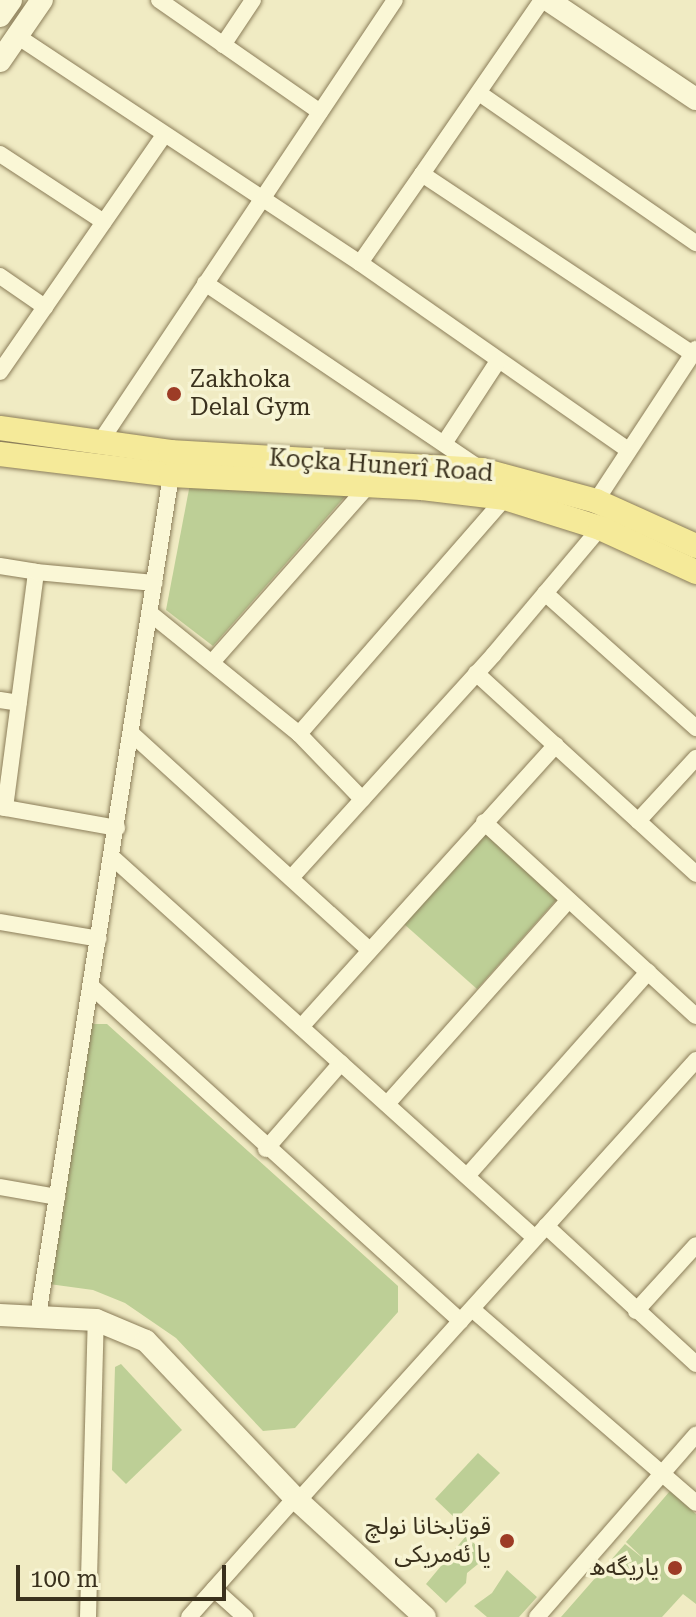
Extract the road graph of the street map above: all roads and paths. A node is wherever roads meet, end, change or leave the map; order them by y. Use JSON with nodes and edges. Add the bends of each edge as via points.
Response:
{"nodes":[{"id":1,"x":11,"y":0,"type":"edge"},
{"id":2,"x":42,"y":0,"type":"edge"},
{"id":3,"x":159,"y":0,"type":"edge"},
{"id":4,"x":253,"y":0,"type":"edge"},
{"id":5,"x":395,"y":0,"type":"edge"},
{"id":6,"x":545,"y":0,"type":"edge"},
{"id":7,"x":0,"y":16,"type":"edge"},
{"id":8,"x":17,"y":36,"type":"junction"},
{"id":9,"x":223,"y":45,"type":"junction"},
{"id":10,"x":0,"y":61,"type":"edge"},
{"id":11,"x":479,"y":93,"type":"junction"},
{"id":12,"x":696,"y":99,"type":"edge"},
{"id":13,"x":320,"y":112,"type":"junction"},
{"id":14,"x":164,"y":135,"type":"junction"},
{"id":15,"x":0,"y":154,"type":"edge"},
{"id":16,"x":422,"y":174,"type":"junction"},
{"id":17,"x":262,"y":198,"type":"junction"},
{"id":18,"x":104,"y":222,"type":"junction"},
{"id":19,"x":696,"y":243,"type":"edge"},
{"id":20,"x":360,"y":263,"type":"junction"},
{"id":21,"x":0,"y":276,"type":"edge"},
{"id":22,"x":205,"y":283,"type":"junction"},
{"id":23,"x":45,"y":307,"type":"junction"},
{"id":24,"x":694,"y":352,"type":"edge"},
{"id":25,"x":498,"y":361,"type":"junction"},
{"id":26,"x":0,"y":372,"type":"edge"},
{"id":27,"x":0,"y":428,"type":"edge"},
{"id":28,"x":100,"y":442,"type":"junction"},
{"id":29,"x":445,"y":442,"type":"junction"},
{"id":30,"x":628,"y":450,"type":"junction"},
{"id":31,"x":0,"y":454,"type":"edge"},
{"id":32,"x":482,"y":470,"type":"junction"},
{"id":33,"x":171,"y":475,"type":"junction"},
{"id":34,"x":369,"y":485,"type":"junction"},
{"id":35,"x":505,"y":498,"type":"junction"},
{"id":36,"x":596,"y":501,"type":"junction"},
{"id":37,"x":600,"y":528,"type":"junction"},
{"id":38,"x":696,"y":546,"type":"edge"},
{"id":39,"x":0,"y":566,"type":"edge"},
{"id":40,"x":36,"y":572,"type":"junction"},
{"id":41,"x":696,"y":572,"type":"edge"},
{"id":42,"x":154,"y":583,"type":"junction"},
{"id":43,"x":545,"y":593,"type":"junction"},
{"id":44,"x":151,"y":614,"type":"junction"},
{"id":45,"x":214,"y":660,"type":"junction"},
{"id":46,"x":476,"y":673,"type":"junction"},
{"id":47,"x":0,"y":700,"type":"edge"},
{"id":48,"x":19,"y":703,"type":"junction"},
{"id":49,"x":694,"y":723,"type":"edge"},
{"id":50,"x":132,"y":734,"type":"junction"},
{"id":51,"x":299,"y":734,"type":"junction"},
{"id":52,"x":556,"y":745,"type":"junction"},
{"id":53,"x":696,"y":758,"type":"edge"},
{"id":54,"x":362,"y":799,"type":"junction"},
{"id":55,"x":2,"y":807,"type":"edge"},
{"id":56,"x":638,"y":821,"type":"junction"},
{"id":57,"x":484,"y":822,"type":"junction"},
{"id":58,"x":117,"y":828,"type":"junction"},
{"id":59,"x":112,"y":857,"type":"junction"},
{"id":60,"x":696,"y":874,"type":"edge"},
{"id":61,"x":291,"y":878,"type":"junction"},
{"id":62,"x":569,"y":900,"type":"junction"},
{"id":63,"x":0,"y":922,"type":"edge"},
{"id":64,"x":99,"y":939,"type":"junction"},
{"id":65,"x":369,"y":950,"type":"junction"},
{"id":66,"x":648,"y":972,"type":"junction"},
{"id":67,"x":91,"y":986,"type":"junction"},
{"id":68,"x":696,"y":1016,"type":"edge"},
{"id":69,"x":301,"y":1027,"type":"junction"},
{"id":70,"x":696,"y":1060,"type":"edge"},
{"id":71,"x":341,"y":1063,"type":"junction"},
{"id":72,"x":387,"y":1104,"type":"junction"},
{"id":73,"x":266,"y":1149,"type":"junction"},
{"id":74,"x":467,"y":1176,"type":"junction"},
{"id":75,"x":0,"y":1187,"type":"edge"},
{"id":76,"x":57,"y":1197,"type":"junction"},
{"id":77,"x":541,"y":1232,"type":"junction"},
{"id":78,"x":696,"y":1245,"type":"edge"},
{"id":79,"x":636,"y":1311,"type":"junction"},
{"id":80,"x":0,"y":1315,"type":"edge"},
{"id":81,"x":466,"y":1315,"type":"junction"},
{"id":82,"x":38,"y":1316,"type":"junction"},
{"id":83,"x":96,"y":1320,"type":"junction"},
{"id":84,"x":696,"y":1364,"type":"edge"},
{"id":85,"x":696,"y":1435,"type":"edge"},
{"id":86,"x":662,"y":1473,"type":"junction"},
{"id":87,"x":296,"y":1499,"type":"junction"},
{"id":88,"x":696,"y":1503,"type":"edge"},
{"id":89,"x":214,"y":1589,"type":"junction"},
{"id":90,"x":88,"y":1617,"type":"edge"},
{"id":91,"x":189,"y":1617,"type":"edge"},
{"id":92,"x":245,"y":1617,"type":"edge"},
{"id":93,"x":425,"y":1617,"type":"edge"},
{"id":94,"x":537,"y":1617,"type":"edge"}],
"edges":[{"from":1,"to":7,"type":"street"},
{"from":2,"to":8,"type":"street"},
{"from":3,"to":9,"type":"street"},
{"from":4,"to":9,"type":"street"},
{"from":5,"to":13,"type":"street"},
{"from":6,"to":11,"type":"street"},
{"from":6,"to":12,"type":"street"},
{"from":8,"to":10,"type":"street"},
{"from":8,"to":14,"type":"street"},
{"from":9,"to":13,"type":"street"},
{"from":11,"to":16,"type":"street"},
{"from":11,"to":19,"type":"street"},
{"from":13,"to":17,"type":"street"},
{"from":14,"to":17,"type":"street"},
{"from":14,"to":18,"type":"street"},
{"from":15,"to":18,"type":"street"},
{"from":16,"to":20,"type":"street"},
{"from":16,"to":24,"type":"street"},
{"from":17,"to":20,"type":"street"},
{"from":17,"to":22,"type":"street"},
{"from":18,"to":23,"type":"street"},
{"from":20,"to":25,"type":"street"},
{"from":21,"to":23,"type":"street"},
{"from":22,"to":28,"type":"street"},
{"from":22,"to":29,"type":"street"},
{"from":23,"to":26,"type":"street"},
{"from":24,"to":30,"type":"street"},
{"from":25,"to":29,"type":"street"},
{"from":25,"to":30,"type":"street"},
{"from":27,"to":28,"type":"main road","name":"Koçka Hunerî Road"},
{"from":28,"to":32,"type":"main road","name":"Koçka Hunerî Road","via":[[170,452]]},
{"from":29,"to":32,"type":"street"},
{"from":30,"to":36,"type":"street"},
{"from":31,"to":33,"type":"main road"},
{"from":32,"to":36,"type":"main road","name":"Koçka Hunerî Road"},
{"from":33,"to":34,"type":"main road"},
{"from":33,"to":42,"type":"street"},
{"from":34,"to":35,"type":"main road"},
{"from":34,"to":45,"type":"street"},
{"from":35,"to":37,"type":"main road"},
{"from":35,"to":51,"type":"street"},
{"from":36,"to":38,"type":"main road","name":"Koçka Hunerî Road"},
{"from":37,"to":41,"type":"main road"},
{"from":37,"to":43,"type":"street"},
{"from":39,"to":40,"type":"street"},
{"from":40,"to":42,"type":"street"},
{"from":40,"to":48,"type":"street"},
{"from":42,"to":44,"type":"street"},
{"from":43,"to":46,"type":"street"},
{"from":43,"to":49,"type":"street"},
{"from":44,"to":45,"type":"street"},
{"from":44,"to":50,"type":"street"},
{"from":45,"to":51,"type":"street"},
{"from":46,"to":52,"type":"street"},
{"from":46,"to":54,"type":"street"},
{"from":47,"to":48,"type":"street"},
{"from":48,"to":55,"type":"street"},
{"from":50,"to":58,"type":"street"},
{"from":50,"to":61,"type":"street"},
{"from":51,"to":54,"type":"street"},
{"from":52,"to":56,"type":"street"},
{"from":52,"to":57,"type":"street"},
{"from":53,"to":56,"type":"street"},
{"from":54,"to":61,"type":"street"},
{"from":55,"to":58,"type":"street"},
{"from":56,"to":60,"type":"street"},
{"from":57,"to":62,"type":"street"},
{"from":57,"to":65,"type":"street"},
{"from":58,"to":59,"type":"street"},
{"from":59,"to":64,"type":"street"},
{"from":59,"to":69,"type":"street"},
{"from":61,"to":65,"type":"street"},
{"from":62,"to":66,"type":"street"},
{"from":62,"to":72,"type":"street"},
{"from":63,"to":64,"type":"street"},
{"from":64,"to":67,"type":"street"},
{"from":65,"to":69,"type":"street"},
{"from":66,"to":68,"type":"street"},
{"from":66,"to":74,"type":"street"},
{"from":67,"to":73,"type":"street"},
{"from":67,"to":76,"type":"street"},
{"from":69,"to":71,"type":"street"},
{"from":70,"to":77,"type":"street"},
{"from":71,"to":72,"type":"street"},
{"from":71,"to":73,"type":"street"},
{"from":72,"to":74,"type":"street"},
{"from":73,"to":81,"type":"street"},
{"from":74,"to":77,"type":"street"},
{"from":75,"to":76,"type":"street"},
{"from":76,"to":82,"type":"street"},
{"from":77,"to":79,"type":"street"},
{"from":77,"to":81,"type":"street"},
{"from":78,"to":79,"type":"street"},
{"from":79,"to":84,"type":"street"},
{"from":80,"to":82,"type":"street"},
{"from":81,"to":86,"type":"street"},
{"from":81,"to":87,"type":"street"},
{"from":82,"to":83,"type":"street"},
{"from":83,"to":87,"type":"street","via":[[131,1331],[161,1352]]},
{"from":83,"to":90,"type":"street"},
{"from":85,"to":86,"type":"street"},
{"from":86,"to":88,"type":"street"},
{"from":86,"to":94,"type":"street"},
{"from":87,"to":89,"type":"street"},
{"from":87,"to":93,"type":"street"},
{"from":89,"to":91,"type":"street"},
{"from":89,"to":92,"type":"street"}]}
